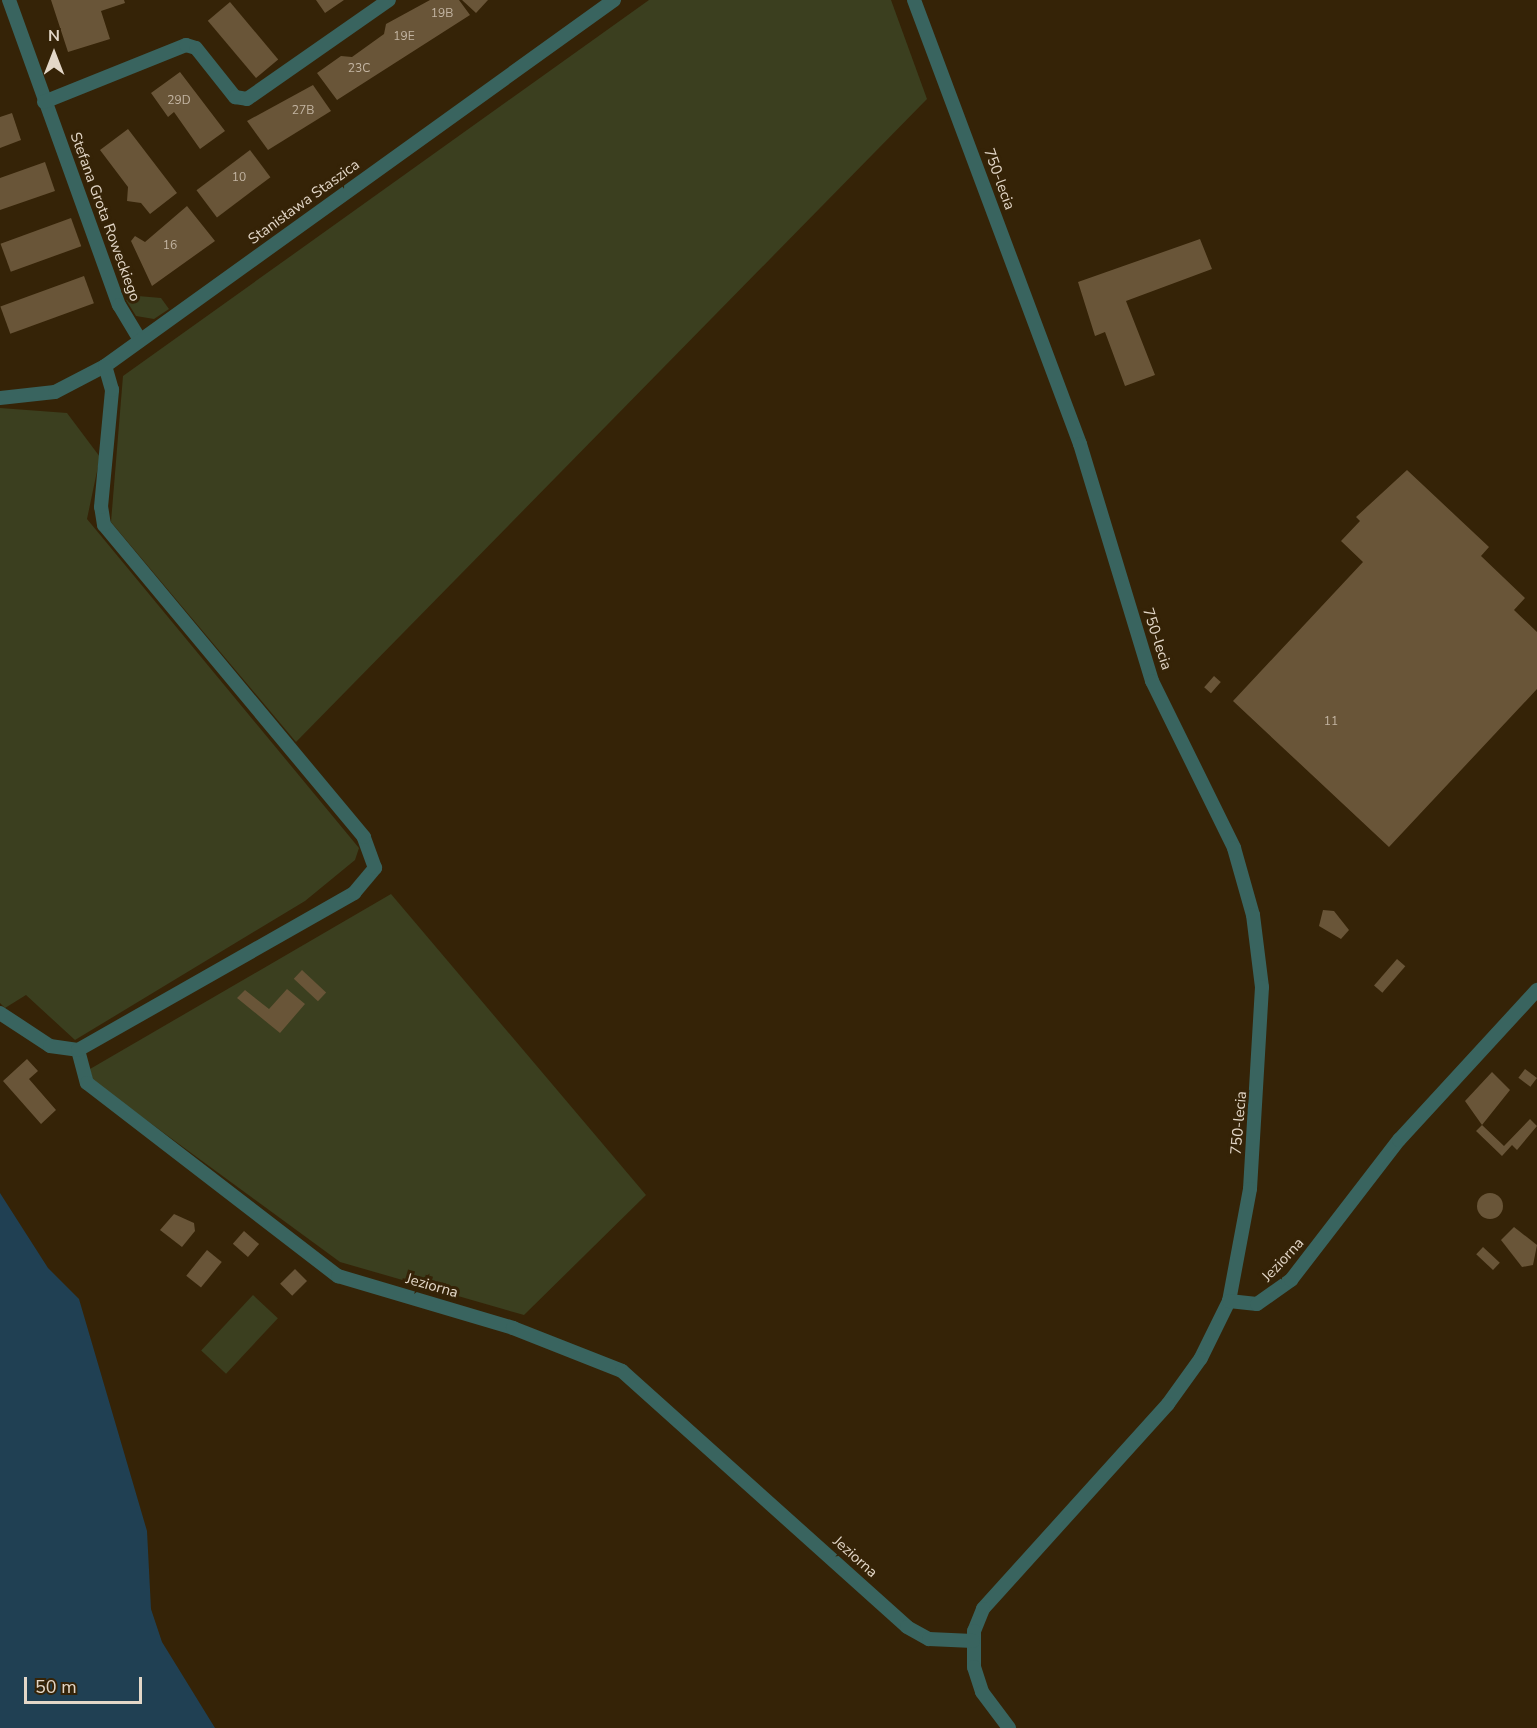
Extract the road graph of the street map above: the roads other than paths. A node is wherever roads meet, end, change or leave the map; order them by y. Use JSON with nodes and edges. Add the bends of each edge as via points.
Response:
{"nodes":[{"id":1,"x":9,"y":0,"type":"edge"},
{"id":2,"x":614,"y":0,"type":"edge"},
{"id":3,"x":914,"y":0,"type":"edge"},
{"id":4,"x":386,"y":1,"type":"edge"},
{"id":5,"x":597,"y":5,"type":"edge"},
{"id":6,"x":44,"y":102,"type":"junction"},
{"id":7,"x":140,"y":340,"type":"junction"},
{"id":8,"x":105,"y":366,"type":"junction"},
{"id":9,"x":0,"y":398,"type":"edge"},
{"id":10,"x":1537,"y":990,"type":"edge"},
{"id":11,"x":0,"y":1013,"type":"edge"},
{"id":12,"x":78,"y":1050,"type":"junction"},
{"id":13,"x":1229,"y":1301,"type":"junction"},
{"id":14,"x":973,"y":1641,"type":"junction"},
{"id":15,"x":1009,"y":1728,"type":"edge"}],
"edges":[{"from":1,"to":6,"type":"street","name":"Stefana Grota Roweckiego"},
{"from":2,"to":5,"type":"street","name":"Stanisława Staszica"},
{"from":3,"to":13,"type":"street","name":"750-lecia","via":[[1083,452],[1147,666],[1224,822],[1248,895],[1261,970],[1261,1045],[1248,1208]]},
{"from":4,"to":6,"type":"street","via":[[247,99],[235,97],[196,48],[186,45]]},
{"from":5,"to":7,"type":"street","name":"Stanisława Staszica"},
{"from":6,"to":7,"type":"street","name":"Stefana Grota Roweckiego","via":[[122,312]]},
{"from":7,"to":8,"type":"street","name":"Stanisława Staszica"},
{"from":8,"to":9,"type":"street","name":"Stanisława Staszica","via":[[55,392]]},
{"from":8,"to":12,"type":"street","via":[[112,390],[101,507],[104,525],[369,843],[375,868],[354,893]]},
{"from":10,"to":13,"type":"street","name":"Jeziorna","via":[[1399,1140],[1291,1280],[1257,1304]]},
{"from":11,"to":12,"type":"street","via":[[50,1046]]},
{"from":12,"to":14,"type":"street","name":"Jeziorna","via":[[87,1083],[338,1276],[613,1365],[912,1631],[939,1641]]},
{"from":13,"to":14,"type":"street","via":[[1180,1389],[992,1594]]},
{"from":14,"to":15,"type":"street","via":[[977,1680]]}]}
